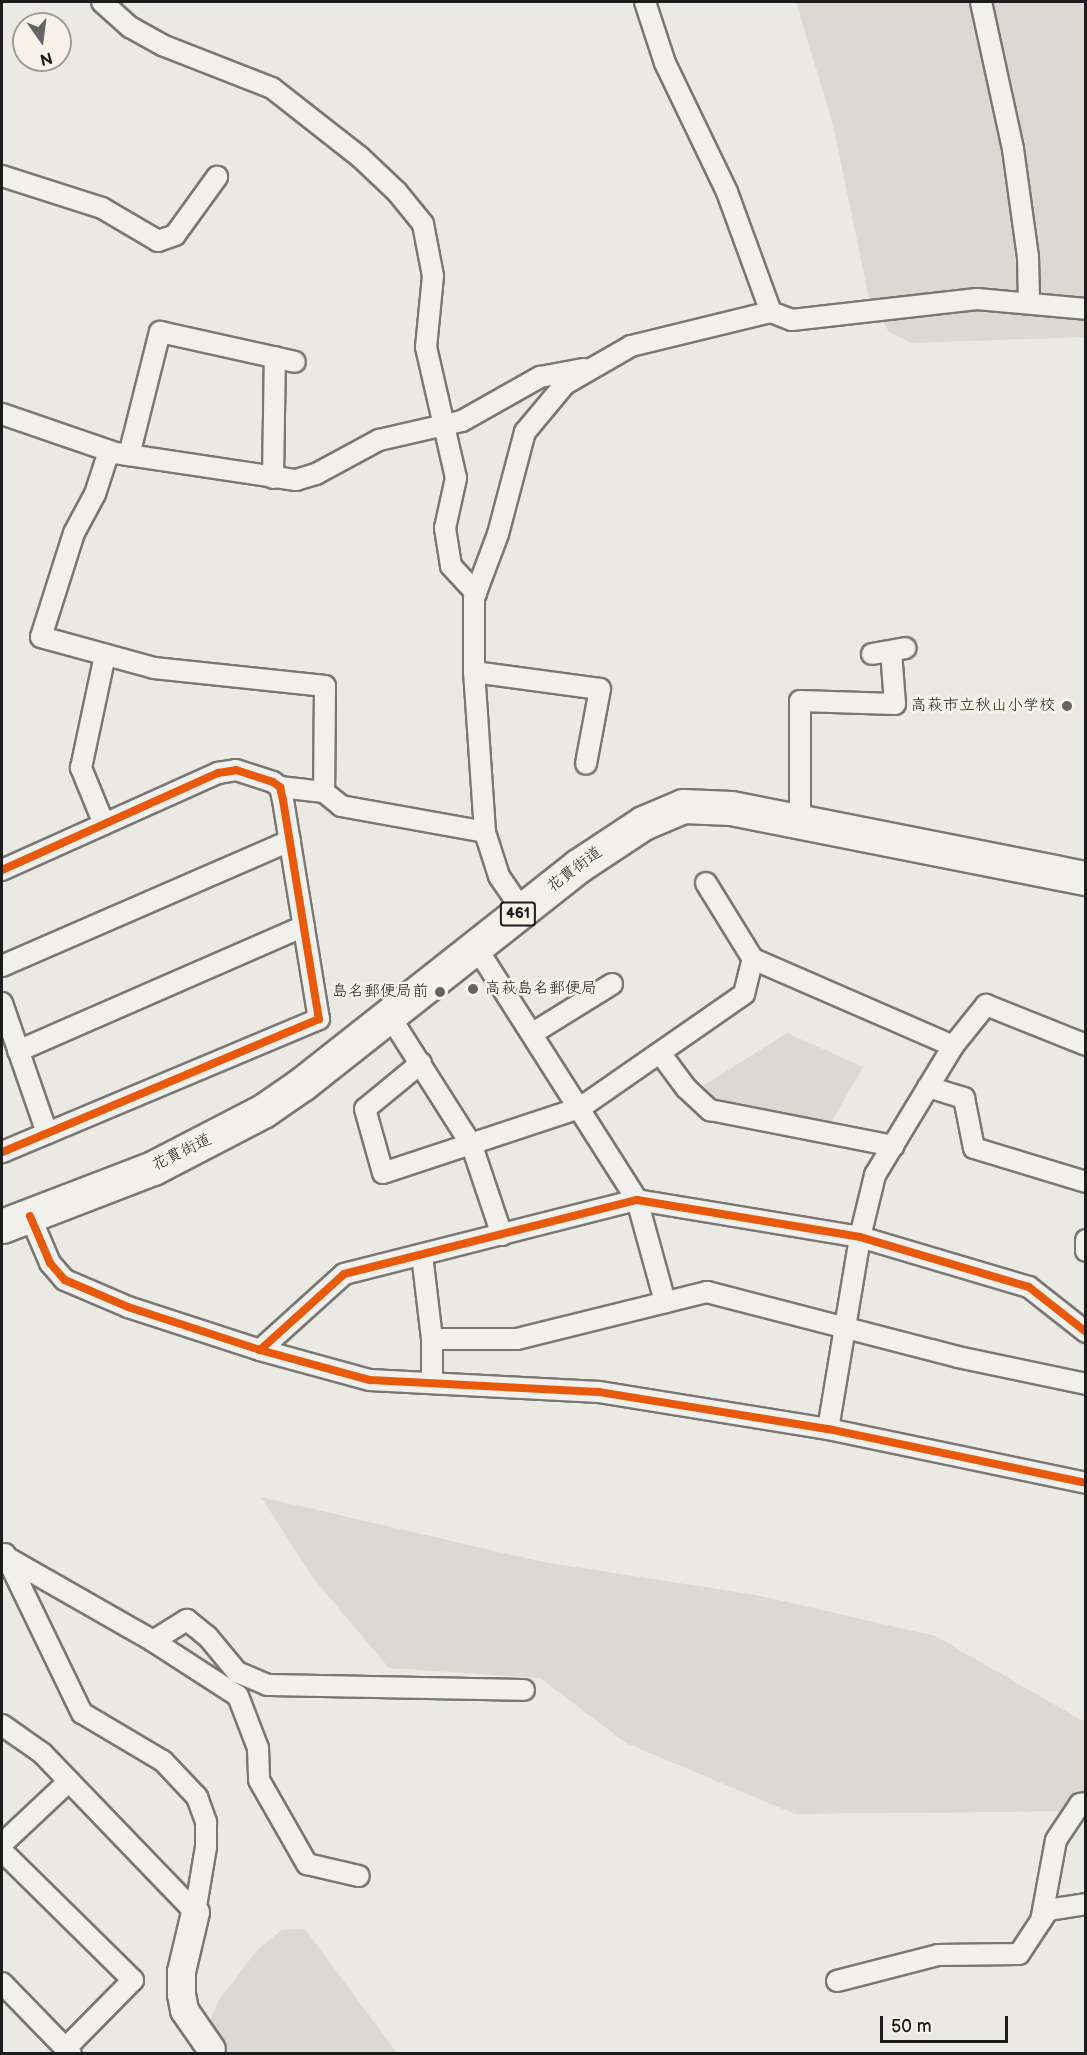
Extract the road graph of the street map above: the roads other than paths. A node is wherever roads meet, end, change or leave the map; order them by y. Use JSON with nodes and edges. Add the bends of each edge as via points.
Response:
{"nodes":[{"id":1,"x":102,"y":2,"type":"edge"},
{"id":2,"x":645,"y":2,"type":"edge"},
{"id":3,"x":981,"y":2,"type":"edge"},
{"id":4,"x":2,"y":176,"type":"edge"},
{"id":5,"x":217,"y":177,"type":"dead end"},
{"id":6,"x":1029,"y":302,"type":"junction"},
{"id":7,"x":1086,"y":309,"type":"edge"},
{"id":8,"x":771,"y":312,"type":"junction"},
{"id":9,"x":274,"y":357,"type":"junction"},
{"id":10,"x":295,"y":362,"type":"dead end"},
{"id":11,"x":590,"y":369,"type":"junction"},
{"id":12,"x":2,"y":414,"type":"edge"},
{"id":13,"x":445,"y":426,"type":"junction"},
{"id":14,"x":109,"y":452,"type":"junction"},
{"id":15,"x":129,"y":455,"type":"junction"},
{"id":16,"x":273,"y":478,"type":"junction"},
{"id":17,"x":476,"y":593,"type":"junction"},
{"id":18,"x":872,"y":654,"type":"dead end"},
{"id":19,"x":105,"y":655,"type":"junction"},
{"id":20,"x":474,"y":672,"type":"junction"},
{"id":21,"x":586,"y":765,"type":"dead end"},
{"id":22,"x":280,"y":787,"type":"junction"},
{"id":23,"x":324,"y":792,"type":"junction"},
{"id":24,"x":800,"y":821,"type":"junction"},
{"id":25,"x":104,"y":824,"type":"junction"},
{"id":26,"x":485,"y":832,"type":"junction"},
{"id":27,"x":290,"y":842,"type":"junction"},
{"id":28,"x":2,"y":870,"type":"edge"},
{"id":29,"x":1086,"y":878,"type":"edge"},
{"id":30,"x":706,"y":883,"type":"dead end"},
{"id":31,"x":522,"y":910,"type":"junction"},
{"id":32,"x":304,"y":926,"type":"junction"},
{"id":33,"x":477,"y":947,"type":"junction"},
{"id":34,"x":753,"y":959,"type":"junction"},
{"id":35,"x":2,"y":966,"type":"edge"},
{"id":36,"x":612,"y":984,"type":"dead end"},
{"id":37,"x":2,"y":1003,"type":"edge"},
{"id":38,"x":389,"y":1015,"type":"junction"},
{"id":39,"x":533,"y":1033,"type":"junction"},
{"id":40,"x":1086,"y":1045,"type":"edge"},
{"id":41,"x":953,"y":1046,"type":"junction"},
{"id":42,"x":18,"y":1051,"type":"junction"},
{"id":43,"x":660,"y":1053,"type":"junction"},
{"id":44,"x":421,"y":1063,"type":"junction"},
{"id":45,"x":928,"y":1087,"type":"junction"},
{"id":46,"x":580,"y":1108,"type":"junction"},
{"id":47,"x":47,"y":1133,"type":"junction"},
{"id":48,"x":472,"y":1146,"type":"junction"},
{"id":49,"x":893,"y":1146,"type":"junction"},
{"id":50,"x":2,"y":1152,"type":"edge"},
{"id":51,"x":1086,"y":1182,"type":"edge"},
{"id":52,"x":637,"y":1200,"type":"junction"},
{"id":53,"x":16,"y":1221,"type":"edge"},
{"id":54,"x":502,"y":1235,"type":"junction"},
{"id":55,"x":860,"y":1237,"type":"junction"},
{"id":56,"x":1086,"y":1240,"type":"edge"},
{"id":57,"x":1086,"y":1251,"type":"edge"},
{"id":58,"x":422,"y":1255,"type":"junction"},
{"id":59,"x":665,"y":1302,"type":"junction"},
{"id":60,"x":845,"y":1327,"type":"junction"},
{"id":61,"x":1086,"y":1332,"type":"edge"},
{"id":62,"x":432,"y":1339,"type":"junction"},
{"id":63,"x":260,"y":1350,"type":"junction"},
{"id":64,"x":432,"y":1383,"type":"junction"},
{"id":65,"x":1086,"y":1384,"type":"edge"},
{"id":66,"x":828,"y":1429,"type":"junction"},
{"id":67,"x":1086,"y":1484,"type":"edge"},
{"id":68,"x":4,"y":1552,"type":"edge"},
{"id":69,"x":153,"y":1641,"type":"junction"},
{"id":70,"x":524,"y":1690,"type":"dead end"},
{"id":71,"x":2,"y":1725,"type":"edge"},
{"id":72,"x":69,"y":1780,"type":"junction"},
{"id":73,"x":1086,"y":1803,"type":"edge"},
{"id":74,"x":2,"y":1844,"type":"edge"},
{"id":75,"x":2,"y":1851,"type":"edge"},
{"id":76,"x":359,"y":1876,"type":"dead end"},
{"id":77,"x":1086,"y":1904,"type":"edge"},
{"id":78,"x":195,"y":1912,"type":"junction"},
{"id":79,"x":1041,"y":1921,"type":"junction"},
{"id":80,"x":837,"y":1981,"type":"dead end"},
{"id":81,"x":2,"y":1983,"type":"edge"},
{"id":82,"x":69,"y":2050,"type":"edge"},
{"id":83,"x":215,"y":2052,"type":"edge"}],
"edges":[{"from":1,"to":13,"type":"street","via":[[130,27],[162,45],[272,88],[315,119],[397,192],[423,224],[431,255],[432,284],[426,347]]},
{"from":2,"to":8,"type":"street","via":[[665,63],[727,192]]},
{"from":3,"to":6,"type":"street","via":[[1013,149],[1028,257]]},
{"from":4,"to":5,"type":"street","via":[[102,208],[158,241],[175,235]]},
{"from":6,"to":7,"type":"street"},
{"from":6,"to":8,"type":"street","via":[[960,300],[792,320]]},
{"from":8,"to":11,"type":"street","via":[[662,336],[632,346]]},
{"from":9,"to":10,"type":"street"},
{"from":9,"to":15,"type":"street","via":[[160,332]]},
{"from":9,"to":16,"type":"street"},
{"from":11,"to":13,"type":"street","via":[[540,377]]},
{"from":11,"to":17,"type":"street","via":[[550,398],[525,432],[498,534]]},
{"from":12,"to":14,"type":"street"},
{"from":13,"to":16,"type":"street","via":[[379,440],[307,478]]},
{"from":13,"to":17,"type":"street","via":[[456,478],[445,528],[451,566]]},
{"from":14,"to":15,"type":"street"},
{"from":14,"to":19,"type":"street","via":[[96,494],[74,533],[41,637]]},
{"from":15,"to":16,"type":"street"},
{"from":17,"to":20,"type":"street"},
{"from":18,"to":24,"type":"street","via":[[898,649],[895,704],[800,701]]},
{"from":19,"to":23,"type":"street","via":[[154,668],[325,686]]},
{"from":19,"to":25,"type":"street","via":[[81,768]]},
{"from":20,"to":21,"type":"street","via":[[600,689]]},
{"from":20,"to":26,"type":"street"},
{"from":22,"to":23,"type":"street"},
{"from":22,"to":25,"type":"street","via":[[248,772],[225,772]]},
{"from":22,"to":27,"type":"street"},
{"from":23,"to":26,"type":"street","via":[[341,806]]},
{"from":24,"to":29,"type":"highway","name":"花貫街道","number":"461"},
{"from":24,"to":31,"type":"highway","name":"花貫街道","number":"461","via":[[706,804],[683,806],[618,838]]},
{"from":25,"to":28,"type":"street"},
{"from":26,"to":31,"type":"street","via":[[499,876]]},
{"from":27,"to":32,"type":"street"},
{"from":27,"to":35,"type":"street"},
{"from":30,"to":34,"type":"street"},
{"from":31,"to":33,"type":"highway","name":"花貫街道","number":"461"},
{"from":32,"to":42,"type":"street"},
{"from":32,"to":47,"type":"street","via":[[319,1019]]},
{"from":33,"to":38,"type":"highway","name":"花貫街道","number":"461"},
{"from":33,"to":39,"type":"street"},
{"from":34,"to":41,"type":"street"},
{"from":34,"to":43,"type":"street","via":[[744,994]]},
{"from":36,"to":39,"type":"street"},
{"from":37,"to":42,"type":"street"},
{"from":38,"to":44,"type":"street"},
{"from":38,"to":53,"type":"highway","name":"花貫街道","number":"461","via":[[302,1084],[242,1123],[153,1168]]},
{"from":39,"to":46,"type":"street"},
{"from":40,"to":41,"type":"street","via":[[986,1005]]},
{"from":41,"to":45,"type":"street"},
{"from":42,"to":47,"type":"street"},
{"from":43,"to":46,"type":"street"},
{"from":43,"to":49,"type":"street","via":[[686,1088],[710,1110]]},
{"from":44,"to":48,"type":"street"},
{"from":44,"to":48,"type":"street","via":[[365,1109],[383,1173]]},
{"from":45,"to":49,"type":"street"},
{"from":45,"to":51,"type":"street","via":[[964,1098],[974,1149]]},
{"from":46,"to":48,"type":"street"},
{"from":46,"to":52,"type":"street"},
{"from":47,"to":50,"type":"street"},
{"from":48,"to":54,"type":"street"},
{"from":49,"to":55,"type":"street","via":[[875,1175]]},
{"from":52,"to":54,"type":"street"},
{"from":52,"to":55,"type":"street"},
{"from":52,"to":59,"type":"street"},
{"from":53,"to":63,"type":"street","via":[[65,1280],[128,1307]]},
{"from":54,"to":58,"type":"street"},
{"from":55,"to":60,"type":"street"},
{"from":55,"to":61,"type":"street","via":[[1029,1287]]},
{"from":56,"to":57,"type":"street"},
{"from":58,"to":62,"type":"street"},
{"from":58,"to":63,"type":"street","via":[[344,1274]]},
{"from":59,"to":60,"type":"street","via":[[707,1292]]},
{"from":59,"to":62,"type":"street","via":[[517,1339]]},
{"from":60,"to":65,"type":"street","via":[[958,1357]]},
{"from":60,"to":66,"type":"street"},
{"from":62,"to":64,"type":"street"},
{"from":63,"to":64,"type":"street","via":[[370,1380]]},
{"from":64,"to":66,"type":"street","via":[[599,1392]]},
{"from":66,"to":67,"type":"street"},
{"from":68,"to":69,"type":"street"},
{"from":68,"to":78,"type":"street","via":[[82,1713],[163,1761],[196,1797],[206,1822],[206,1847]]},
{"from":69,"to":70,"type":"street","via":[[187,1620],[208,1637],[237,1672],[267,1685]]},
{"from":69,"to":76,"type":"street","via":[[238,1696],[258,1748],[259,1780],[307,1864]]},
{"from":71,"to":72,"type":"street","via":[[42,1753]]},
{"from":72,"to":74,"type":"street"},
{"from":72,"to":78,"type":"street"},
{"from":73,"to":79,"type":"street","via":[[1080,1804],[1056,1840]]},
{"from":75,"to":82,"type":"street","via":[[133,1980]]},
{"from":77,"to":79,"type":"street","via":[[1048,1910]]},
{"from":78,"to":83,"type":"street","via":[[181,1971],[181,1994],[184,2010]]},
{"from":79,"to":80,"type":"street","via":[[1019,1954],[938,1955]]},
{"from":81,"to":82,"type":"street"}]}
